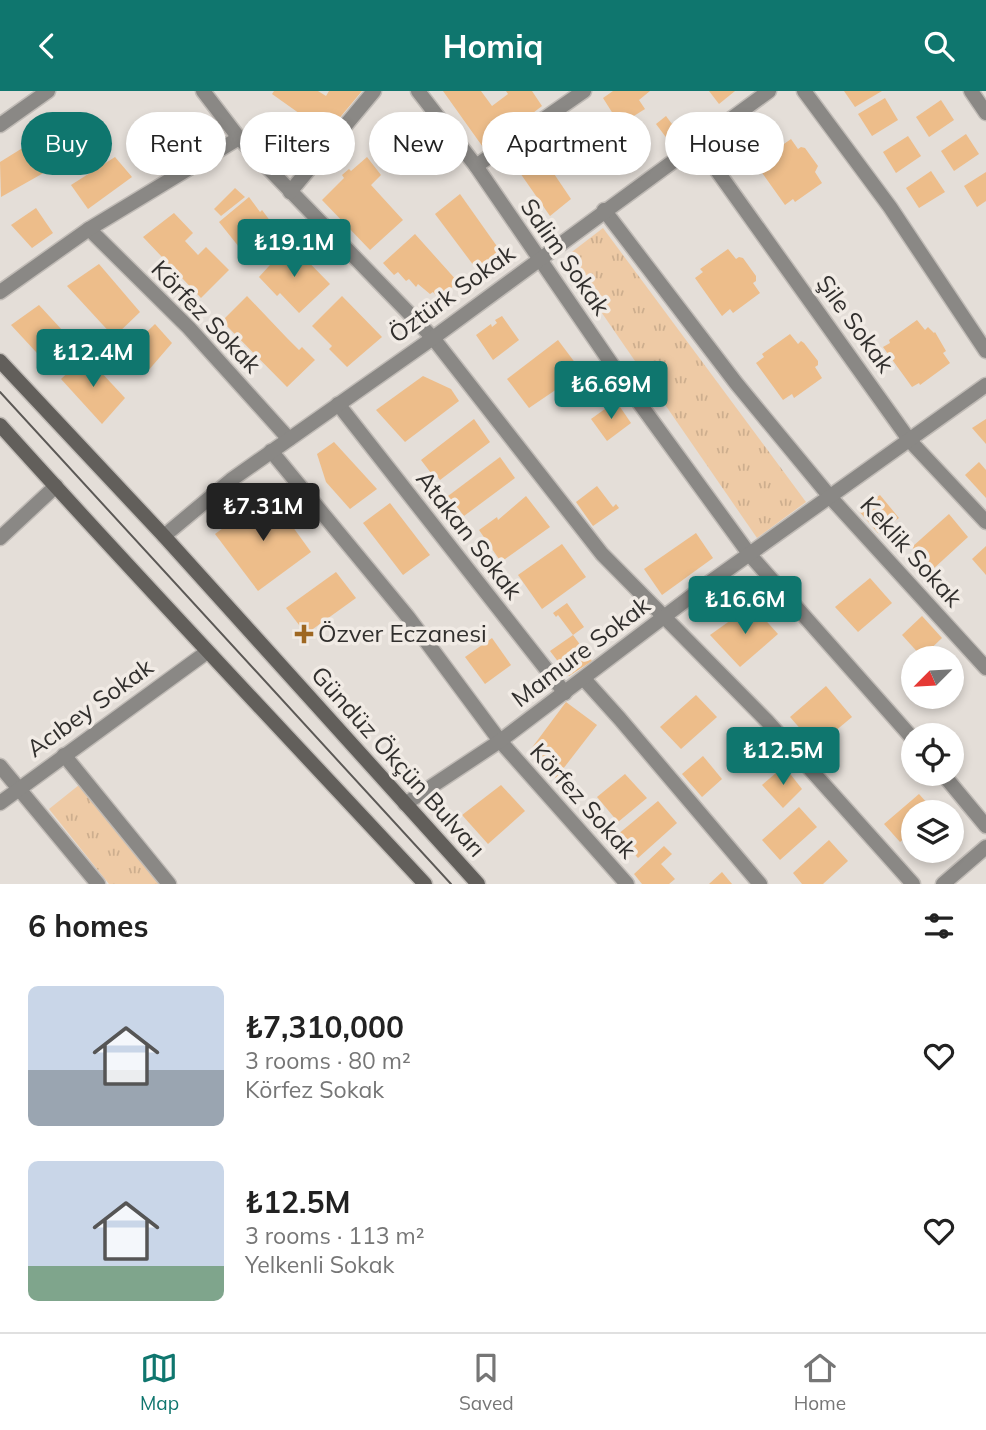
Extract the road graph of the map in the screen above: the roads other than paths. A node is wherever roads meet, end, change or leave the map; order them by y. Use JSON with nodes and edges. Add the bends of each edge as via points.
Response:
{"nodes":[{"id":1,"x":48,"y":91,"type":"edge"},
{"id":2,"x":203,"y":91,"type":"edge"},
{"id":3,"x":374,"y":91,"type":"edge"},
{"id":4,"x":418,"y":91,"type":"edge"},
{"id":5,"x":584,"y":91,"type":"edge"},
{"id":6,"x":769,"y":91,"type":"edge"},
{"id":7,"x":804,"y":91,"type":"edge"},
{"id":8,"x":971,"y":91,"type":"edge"},
{"id":9,"x":741,"y":112,"type":"edge"},
{"id":10,"x":986,"y":113,"type":"edge"},
{"id":11,"x":0,"y":125,"type":"edge"},
{"id":12,"x":239,"y":138,"type":"junction"},
{"id":13,"x":476,"y":166,"type":"junction"},
{"id":14,"x":665,"y":167,"type":"edge"},
{"id":15,"x":720,"y":175,"type":"edge"},
{"id":16,"x":290,"y":193,"type":"junction"},
{"id":17,"x":604,"y":210,"type":"junction"},
{"id":18,"x":89,"y":229,"type":"junction"},
{"id":19,"x":539,"y":260,"type":"junction"},
{"id":20,"x":0,"y":292,"type":"edge"},
{"id":21,"x":433,"y":338,"type":"junction"},
{"id":22,"x":986,"y":351,"type":"edge"},
{"id":23,"x":0,"y":361,"type":"edge"},
{"id":24,"x":986,"y":386,"type":"edge"},
{"id":25,"x":338,"y":404,"type":"junction"},
{"id":26,"x":0,"y":425,"type":"edge"},
{"id":27,"x":289,"y":439,"type":"junction"},
{"id":28,"x":910,"y":441,"type":"junction"},
{"id":29,"x":271,"y":451,"type":"junction"},
{"id":30,"x":56,"y":486,"type":"junction"},
{"id":31,"x":831,"y":498,"type":"junction"},
{"id":32,"x":986,"y":522,"type":"edge"},
{"id":33,"x":164,"y":536,"type":"junction"},
{"id":34,"x":0,"y":538,"type":"edge"},
{"id":35,"x":750,"y":555,"type":"junction"},
{"id":36,"x":664,"y":618,"type":"junction"},
{"id":37,"x":207,"y":652,"type":"junction"},
{"id":38,"x":986,"y":669,"type":"edge"},
{"id":39,"x":584,"y":679,"type":"junction"},
{"id":40,"x":565,"y":693,"type":"junction"},
{"id":41,"x":901,"y":725,"type":"edge"},
{"id":42,"x":500,"y":741,"type":"junction"},
{"id":43,"x":64,"y":755,"type":"junction"},
{"id":44,"x":0,"y":766,"type":"edge"},
{"id":45,"x":953,"y":786,"type":"edge"},
{"id":46,"x":19,"y":787,"type":"junction"},
{"id":47,"x":0,"y":803,"type":"edge"},
{"id":48,"x":405,"y":804,"type":"junction"},
{"id":49,"x":986,"y":826,"type":"edge"},
{"id":50,"x":986,"y":847,"type":"edge"},
{"id":51,"x":98,"y":884,"type":"edge"},
{"id":52,"x":169,"y":884,"type":"edge"},
{"id":53,"x":425,"y":884,"type":"edge"},
{"id":54,"x":478,"y":884,"type":"edge"},
{"id":55,"x":627,"y":884,"type":"edge"},
{"id":56,"x":760,"y":884,"type":"edge"},
{"id":57,"x":913,"y":884,"type":"edge"},
{"id":58,"x":943,"y":884,"type":"edge"}],
"edges":[{"from":1,"to":11,"type":"street"},
{"from":2,"to":12,"type":"street"},
{"from":3,"to":16,"type":"street"},
{"from":4,"to":13,"type":"street","name":"Salim Sokak"},
{"from":5,"to":13,"type":"street"},
{"from":6,"to":9,"type":"street","name":"Öztürk Sokak"},
{"from":7,"to":22,"type":"street","via":[[890,207]]},
{"from":8,"to":10,"type":"street"},
{"from":12,"to":16,"type":"street"},
{"from":12,"to":18,"type":"street"},
{"from":13,"to":19,"type":"street","name":"Salim Sokak"},
{"from":14,"to":17,"type":"street","name":"Öztürk Sokak"},
{"from":15,"to":28,"type":"street","name":"Şile Sokak"},
{"from":16,"to":21,"type":"street"},
{"from":17,"to":19,"type":"street","name":"Öztürk Sokak"},
{"from":17,"to":31,"type":"street","name":"Keklik Sokak"},
{"from":18,"to":20,"type":"street"},
{"from":18,"to":27,"type":"street","name":"Körfez Sokak","via":[[189,328]]},
{"from":19,"to":21,"type":"street","name":"Öztürk Sokak"},
{"from":19,"to":35,"type":"street","name":"Salim Sokak"},
{"from":21,"to":25,"type":"street","name":"Öztürk Sokak"},
{"from":21,"to":36,"type":"street","via":[[602,554]]},
{"from":23,"to":33,"type":"street","name":"Gündüz Ökçün Bulvarı"},
{"from":24,"to":28,"type":"street","name":"Mamure Sokak"},
{"from":25,"to":27,"type":"street","name":"Öztürk Sokak"},
{"from":25,"to":40,"type":"street","name":"Atakan Sokak"},
{"from":26,"to":30,"type":"street"},
{"from":27,"to":29,"type":"street","name":"Öztürk Sokak"},
{"from":28,"to":31,"type":"street","name":"Mamure Sokak"},
{"from":28,"to":32,"type":"street","name":"Şile Sokak"},
{"from":29,"to":33,"type":"street","name":"Öztürk Sokak"},
{"from":29,"to":42,"type":"street","name":"Körfez Sokak","via":[[408,617]]},
{"from":30,"to":34,"type":"street"},
{"from":30,"to":37,"type":"street"},
{"from":31,"to":35,"type":"street","name":"Mamure Sokak"},
{"from":31,"to":38,"type":"street","name":"Keklik Sokak"},
{"from":33,"to":48,"type":"street","name":"Gündüz Ökçün Bulvarı"},
{"from":35,"to":36,"type":"street","name":"Mamure Sokak"},
{"from":35,"to":41,"type":"street","name":"Salim Sokak"},
{"from":36,"to":39,"type":"street","name":"Mamure Sokak"},
{"from":36,"to":57,"type":"street","via":[[767,721]]},
{"from":37,"to":43,"type":"street","name":"Acıbey Sokak"},
{"from":37,"to":53,"type":"street"},
{"from":39,"to":40,"type":"street","name":"Mamure Sokak"},
{"from":39,"to":56,"type":"street"},
{"from":40,"to":42,"type":"street","name":"Mamure Sokak"},
{"from":42,"to":48,"type":"street","name":"Mamure Sokak"},
{"from":42,"to":55,"type":"street","name":"Körfez Sokak"},
{"from":43,"to":46,"type":"street","name":"Acıbey Sokak"},
{"from":43,"to":52,"type":"street"},
{"from":44,"to":46,"type":"street"},
{"from":45,"to":49,"type":"street"},
{"from":46,"to":47,"type":"street","name":"Acıbey Sokak"},
{"from":46,"to":51,"type":"street"},
{"from":48,"to":54,"type":"street","name":"Gündüz Ökçün Bulvarı"},
{"from":50,"to":58,"type":"street"}]}
